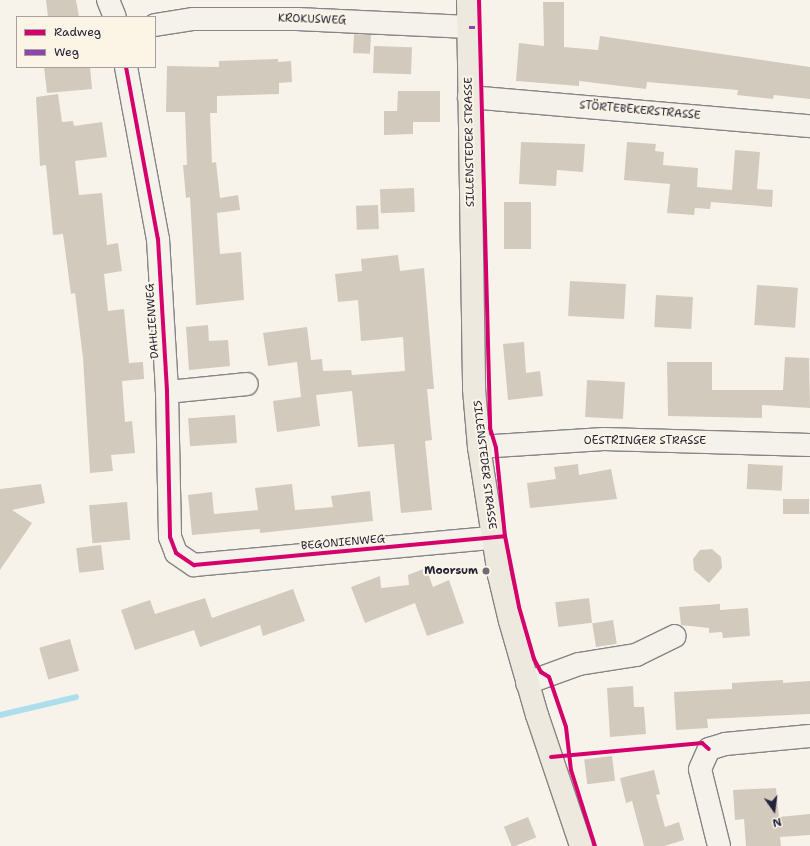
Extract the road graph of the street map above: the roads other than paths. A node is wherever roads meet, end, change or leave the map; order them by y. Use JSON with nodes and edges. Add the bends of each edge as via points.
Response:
{"nodes":[{"id":1,"x":108,"y":0,"type":"edge"},
{"id":2,"x":468,"y":0,"type":"edge"},
{"id":3,"x":116,"y":16,"type":"edge"},
{"id":4,"x":156,"y":25,"type":"edge"},
{"id":5,"x":469,"y":27,"type":"junction"},
{"id":6,"x":126,"y":68,"type":"edge"},
{"id":7,"x":469,"y":97,"type":"junction"},
{"id":8,"x":810,"y":126,"type":"edge"},
{"id":9,"x":248,"y":384,"type":"dead end"},
{"id":10,"x":167,"y":392,"type":"junction"},
{"id":11,"x":810,"y":445,"type":"edge"},
{"id":12,"x":479,"y":447,"type":"junction"},
{"id":13,"x":493,"y":538,"type":"junction"},
{"id":14,"x":194,"y":566,"type":"joint"},
{"id":15,"x":675,"y":636,"type":"dead end"},
{"id":16,"x":527,"y":683,"type":"junction"},
{"id":17,"x":810,"y":736,"type":"edge"},
{"id":18,"x":581,"y":846,"type":"edge"},
{"id":19,"x":719,"y":846,"type":"edge"}],
"edges":[{"from":1,"to":3,"type":"street"},
{"from":2,"to":5,"type":"main road","name":"SILLENSTEDER STRASSE"},
{"from":4,"to":5,"type":"street","name":"KROKUSWEG","via":[[194,19],[298,19]]},
{"from":5,"to":7,"type":"main road","name":"SILLENSTEDER STRASSE"},
{"from":6,"to":10,"type":"street","name":"DAHLIENWEG","via":[[158,239]]},
{"from":7,"to":8,"type":"street","name":"STÖRTEBEKERSTRASSE"},
{"from":7,"to":12,"type":"main road","name":"SILLENSTEDER STRASSE","via":[[474,389]]},
{"from":9,"to":10,"type":"street"},
{"from":10,"to":14,"type":"street","name":"DAHLIENWEG","via":[[170,537],[176,553]]},
{"from":11,"to":12,"type":"street","name":"OESTRINGER STRASSE","via":[[604,439]]},
{"from":12,"to":13,"type":"main road","name":"SILLENSTEDER STRASSE"},
{"from":13,"to":14,"type":"street","name":"BEGONIENWEG"},
{"from":13,"to":16,"type":"main road","name":"SILLENSTEDER STRASSE"},
{"from":15,"to":16,"type":"street","via":[[636,655],[579,664]]},
{"from":16,"to":18,"type":"main road","name":"SILLENSTEDER STRASSE"},
{"from":17,"to":19,"type":"street","via":[[726,744],[710,749],[700,769]]}]}
